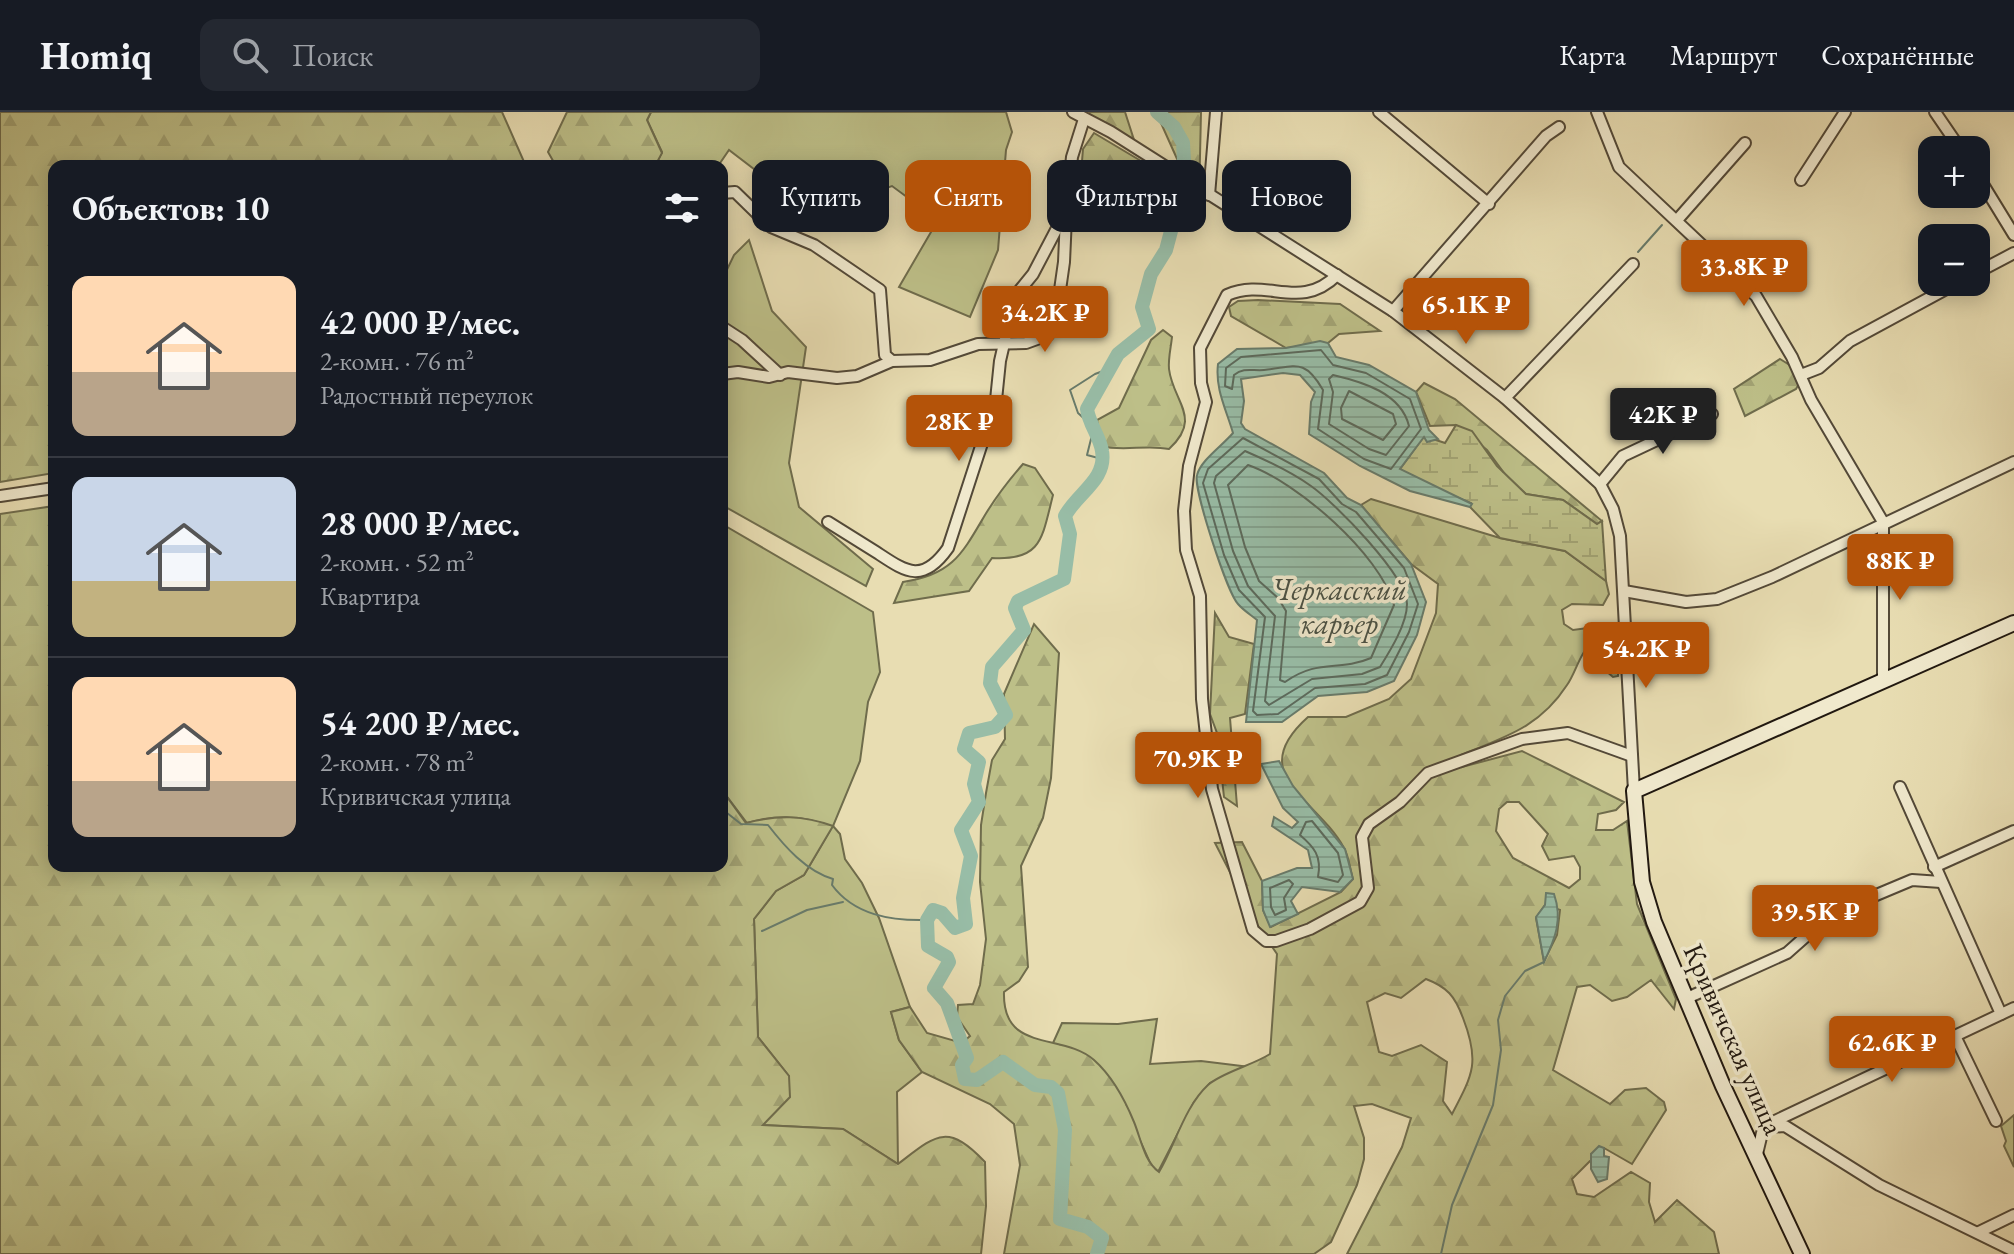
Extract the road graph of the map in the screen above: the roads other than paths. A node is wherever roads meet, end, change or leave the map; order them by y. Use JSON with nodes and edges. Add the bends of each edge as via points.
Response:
{"nodes":[{"id":1,"x":1073,"y":112,"type":"edge"},
{"id":2,"x":1216,"y":112,"type":"edge"},
{"id":3,"x":1379,"y":112,"type":"edge"},
{"id":4,"x":1597,"y":112,"type":"edge"},
{"id":5,"x":1845,"y":112,"type":"edge"},
{"id":6,"x":1935,"y":112,"type":"edge"},
{"id":7,"x":1084,"y":119,"type":"junction"},
{"id":8,"x":1559,"y":127,"type":"dead end"},
{"id":9,"x":1951,"y":136,"type":"edge"},
{"id":10,"x":1745,"y":143,"type":"dead end"},
{"id":11,"x":1072,"y":160,"type":"edge"},
{"id":12,"x":1801,"y":180,"type":"dead end"},
{"id":13,"x":728,"y":193,"type":"edge"},
{"id":14,"x":1209,"y":195,"type":"junction"},
{"id":15,"x":1990,"y":196,"type":"edge"},
{"id":16,"x":1489,"y":204,"type":"junction"},
{"id":17,"x":1678,"y":219,"type":"junction"},
{"id":18,"x":1055,"y":232,"type":"edge"},
{"id":19,"x":1065,"y":232,"type":"edge"},
{"id":20,"x":2014,"y":235,"type":"edge"},
{"id":21,"x":2014,"y":253,"type":"edge"},
{"id":22,"x":1633,"y":264,"type":"dead end"},
{"id":23,"x":1990,"y":266,"type":"edge"},
{"id":24,"x":1337,"y":275,"type":"junction"},
{"id":25,"x":1933,"y":296,"type":"edge"},
{"id":26,"x":1393,"y":311,"type":"junction"},
{"id":27,"x":728,"y":331,"type":"edge"},
{"id":28,"x":1005,"y":344,"type":"junction"},
{"id":29,"x":892,"y":361,"type":"junction"},
{"id":30,"x":728,"y":374,"type":"edge"},
{"id":31,"x":780,"y":375,"type":"junction"},
{"id":32,"x":1801,"y":375,"type":"junction"},
{"id":33,"x":1505,"y":398,"type":"junction"},
{"id":34,"x":1712,"y":414,"type":"dead end"},
{"id":35,"x":2014,"y":462,"type":"edge"},
{"id":36,"x":1600,"y":484,"type":"junction"},
{"id":37,"x":48,"y":489,"type":"edge"},
{"id":38,"x":0,"y":496,"type":"edge"},
{"id":39,"x":828,"y":522,"type":"dead end"},
{"id":40,"x":1883,"y":522,"type":"junction"},
{"id":41,"x":1624,"y":591,"type":"junction"},
{"id":42,"x":2014,"y":623,"type":"edge"},
{"id":43,"x":1883,"y":682,"type":"junction"},
{"id":44,"x":1632,"y":756,"type":"junction"},
{"id":45,"x":1900,"y":787,"type":"dead end"},
{"id":46,"x":1634,"y":791,"type":"junction"},
{"id":47,"x":2014,"y":831,"type":"edge"},
{"id":48,"x":1934,"y":867,"type":"junction"},
{"id":49,"x":1941,"y":882,"type":"junction"},
{"id":50,"x":1685,"y":999,"type":"junction"},
{"id":51,"x":2014,"y":1008,"type":"edge"},
{"id":52,"x":2001,"y":1014,"type":"junction"},
{"id":53,"x":1955,"y":1036,"type":"junction"},
{"id":54,"x":1996,"y":1121,"type":"dead end"},
{"id":55,"x":1767,"y":1127,"type":"junction"},
{"id":56,"x":1757,"y":1154,"type":"junction"},
{"id":57,"x":2014,"y":1215,"type":"edge"},
{"id":58,"x":1979,"y":1232,"type":"junction"},
{"id":59,"x":2014,"y":1251,"type":"edge"},
{"id":60,"x":1802,"y":1254,"type":"edge"}],
"edges":[{"from":1,"to":7,"type":"street","name":"Кривичская улица"},
{"from":2,"to":14,"type":"street"},
{"from":3,"to":16,"type":"street"},
{"from":4,"to":17,"type":"street","via":[[1619,167]]},
{"from":5,"to":12,"type":"street"},
{"from":6,"to":9,"type":"street"},
{"from":7,"to":11,"type":"street"},
{"from":7,"to":14,"type":"street","name":"Кривичская улица"},
{"from":8,"to":16,"type":"street"},
{"from":10,"to":17,"type":"street"},
{"from":13,"to":29,"type":"street","via":[[735,192],[771,227],[814,245],[880,290],[885,355]]},
{"from":14,"to":24,"type":"street","name":"Кривичская улица"},
{"from":15,"to":20,"type":"street"},
{"from":16,"to":26,"type":"street"},
{"from":17,"to":32,"type":"street","via":[[1751,289]]},
{"from":18,"to":28,"type":"street","via":[[1015,296]]},
{"from":19,"to":28,"type":"street","via":[[1055,325],[1038,339]]},
{"from":21,"to":23,"type":"street"},
{"from":22,"to":33,"type":"street"},
{"from":24,"to":26,"type":"street","name":"Кривичская улица"},
{"from":24,"to":44,"type":"street","via":[[1312,292],[1250,289],[1227,295],[1200,348],[1206,402],[1189,466],[1186,550],[1200,596],[1202,699],[1212,789],[1253,930],[1266,941],[1276,941],[1360,902],[1368,888],[1362,837],[1369,824],[1428,773],[1522,739],[1568,733]]},
{"from":25,"to":32,"type":"street","via":[[1850,341],[1819,368]]},
{"from":26,"to":33,"type":"street","name":"Кривичская улица"},
{"from":27,"to":31,"type":"street"},
{"from":28,"to":29,"type":"street","via":[[978,344],[930,360]]},
{"from":28,"to":39,"type":"street","via":[[996,400],[940,559],[911,572],[886,562]]},
{"from":29,"to":31,"type":"street","via":[[847,377]]},
{"from":30,"to":31,"type":"street"},
{"from":32,"to":40,"type":"street"},
{"from":33,"to":36,"type":"street","name":"Кривичская улица"},
{"from":34,"to":36,"type":"street","via":[[1623,456]]},
{"from":35,"to":40,"type":"street"},
{"from":36,"to":41,"type":"street","name":"Кривичская улица","via":[[1619,529]]},
{"from":37,"to":38,"type":"street"},
{"from":40,"to":41,"type":"street","via":[[1772,577],[1705,602]]},
{"from":40,"to":43,"type":"street"},
{"from":41,"to":44,"type":"street","name":"Кривичская улица"},
{"from":42,"to":43,"type":"street"},
{"from":43,"to":46,"type":"street"},
{"from":44,"to":46,"type":"street","name":"Кривичская улица"},
{"from":45,"to":48,"type":"street"},
{"from":46,"to":50,"type":"street","name":"Кривичская улица","via":[[1646,897]]},
{"from":47,"to":48,"type":"street"},
{"from":48,"to":49,"type":"street"},
{"from":49,"to":50,"type":"street","via":[[1912,880],[1831,914],[1787,953]]},
{"from":49,"to":52,"type":"street"},
{"from":50,"to":56,"type":"street","name":"Кривичская улица"},
{"from":51,"to":52,"type":"street"},
{"from":52,"to":53,"type":"street"},
{"from":53,"to":54,"type":"street"},
{"from":53,"to":55,"type":"street"},
{"from":55,"to":56,"type":"street"},
{"from":55,"to":58,"type":"street","via":[[1785,1126],[1879,1185]]},
{"from":56,"to":60,"type":"street","name":"Кривичская улица"},
{"from":57,"to":58,"type":"street"},
{"from":58,"to":59,"type":"street"}]}
